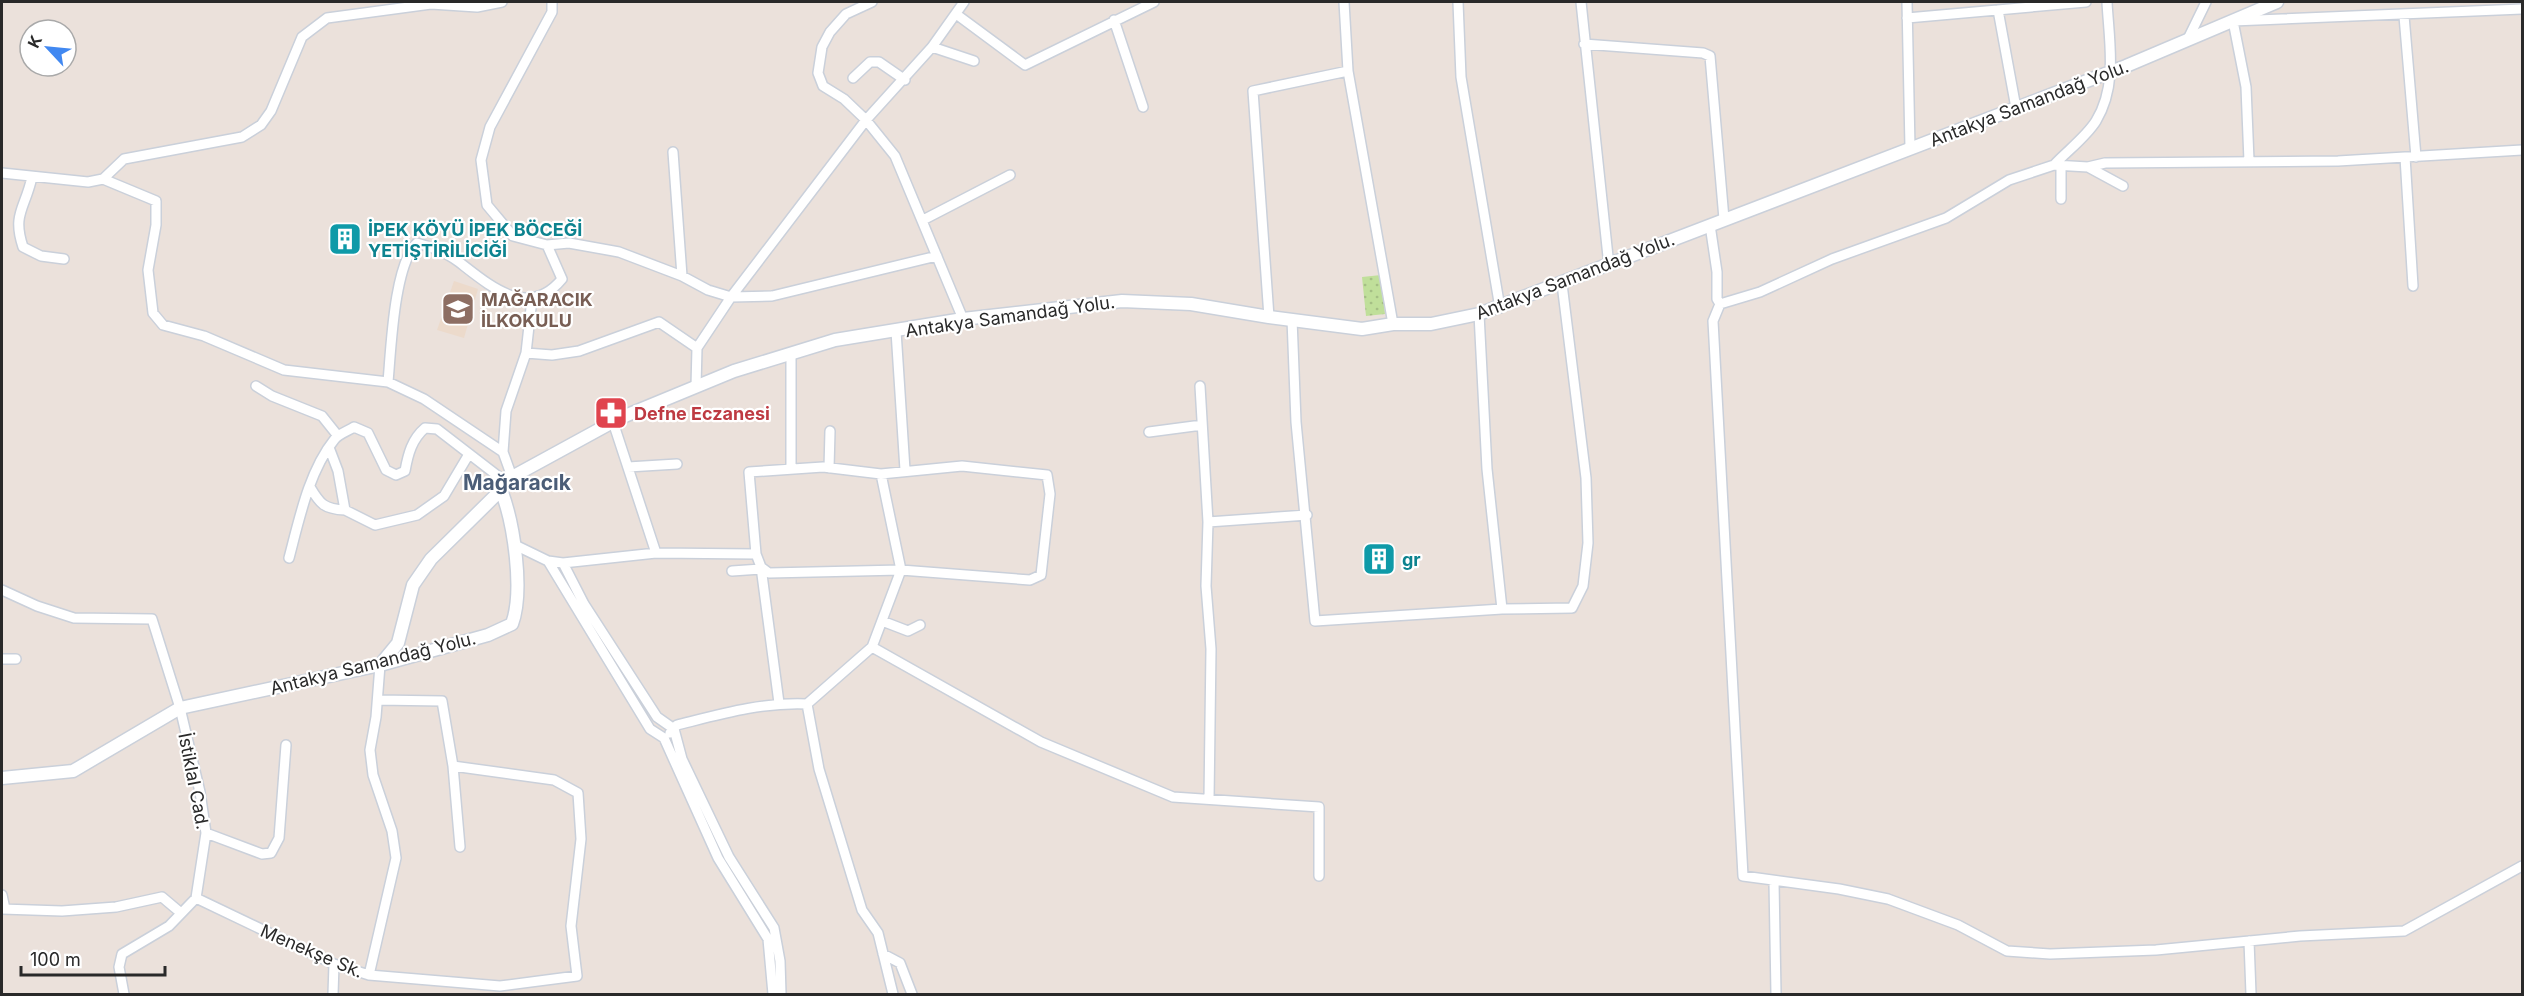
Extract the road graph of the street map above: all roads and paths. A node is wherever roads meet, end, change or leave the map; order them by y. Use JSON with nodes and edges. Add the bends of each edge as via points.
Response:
{"nodes":[{"id":1,"x":502,"y":2,"type":"edge"},
{"id":2,"x":552,"y":2,"type":"edge"},
{"id":3,"x":872,"y":2,"type":"edge"},
{"id":4,"x":964,"y":2,"type":"edge"},
{"id":5,"x":1154,"y":2,"type":"edge"},
{"id":6,"x":1344,"y":2,"type":"edge"},
{"id":7,"x":1458,"y":2,"type":"edge"},
{"id":8,"x":1581,"y":2,"type":"edge"},
{"id":9,"x":1907,"y":2,"type":"edge"},
{"id":10,"x":2086,"y":2,"type":"edge"},
{"id":11,"x":2107,"y":2,"type":"edge"},
{"id":12,"x":2206,"y":2,"type":"edge"},
{"id":13,"x":2277,"y":2,"type":"edge"},
{"id":14,"x":430,"y":3,"type":"edge"},
{"id":15,"x":2523,"y":9,"type":"edge"},
{"id":16,"x":1998,"y":10,"type":"junction"},
{"id":17,"x":956,"y":14,"type":"junction"},
{"id":18,"x":2404,"y":16,"type":"junction"},
{"id":19,"x":1907,"y":18,"type":"junction"},
{"id":20,"x":1114,"y":20,"type":"junction"},
{"id":21,"x":2233,"y":21,"type":"junction"},
{"id":22,"x":2187,"y":41,"type":"junction"},
{"id":23,"x":1584,"y":44,"type":"junction"},
{"id":24,"x":932,"y":47,"type":"junction"},
{"id":25,"x":974,"y":61,"type":"dead end"},
{"id":26,"x":1348,"y":71,"type":"junction"},
{"id":27,"x":2110,"y":71,"type":"junction"},
{"id":28,"x":852,"y":78,"type":"dead end"},
{"id":29,"x":905,"y":80,"type":"junction"},
{"id":30,"x":1143,"y":107,"type":"dead end"},
{"id":31,"x":2016,"y":108,"type":"junction"},
{"id":32,"x":866,"y":120,"type":"junction"},
{"id":33,"x":1910,"y":148,"type":"junction"},
{"id":34,"x":2523,"y":150,"type":"edge"},
{"id":35,"x":672,"y":152,"type":"dead end"},
{"id":36,"x":2416,"y":156,"type":"junction"},
{"id":37,"x":2405,"y":157,"type":"junction"},
{"id":38,"x":2249,"y":161,"type":"junction"},
{"id":39,"x":2057,"y":165,"type":"junction"},
{"id":40,"x":2088,"y":167,"type":"junction"},
{"id":41,"x":2,"y":173,"type":"edge"},
{"id":42,"x":1010,"y":176,"type":"dead end"},
{"id":43,"x":32,"y":177,"type":"junction"},
{"id":44,"x":103,"y":179,"type":"junction"},
{"id":45,"x":2123,"y":186,"type":"dead end"},
{"id":46,"x":2061,"y":199,"type":"dead end"},
{"id":47,"x":1724,"y":219,"type":"junction"},
{"id":48,"x":923,"y":220,"type":"junction"},
{"id":49,"x":1710,"y":225,"type":"junction"},
{"id":50,"x":548,"y":245,"type":"junction"},
{"id":51,"x":937,"y":256,"type":"junction"},
{"id":52,"x":64,"y":260,"type":"dead end"},
{"id":53,"x":1609,"y":266,"type":"junction"},
{"id":54,"x":682,"y":276,"type":"junction"},
{"id":55,"x":1562,"y":284,"type":"junction"},
{"id":56,"x":2413,"y":286,"type":"dead end"},
{"id":57,"x":731,"y":297,"type":"junction"},
{"id":58,"x":532,"y":299,"type":"junction"},
{"id":59,"x":1720,"y":304,"type":"junction"},
{"id":60,"x":1500,"y":308,"type":"junction"},
{"id":61,"x":1479,"y":314,"type":"junction"},
{"id":62,"x":1269,"y":317,"type":"junction"},
{"id":63,"x":963,"y":319,"type":"junction"},
{"id":64,"x":1292,"y":319,"type":"junction"},
{"id":65,"x":1393,"y":324,"type":"junction"},
{"id":66,"x":896,"y":331,"type":"junction"},
{"id":67,"x":698,"y":348,"type":"junction"},
{"id":68,"x":526,"y":353,"type":"junction"},
{"id":69,"x":791,"y":354,"type":"junction"},
{"id":70,"x":388,"y":382,"type":"junction"},
{"id":71,"x":256,"y":386,"type":"dead end"},
{"id":72,"x":696,"y":386,"type":"junction"},
{"id":73,"x":1200,"y":386,"type":"dead end"},
{"id":74,"x":613,"y":422,"type":"junction"},
{"id":75,"x":1202,"y":425,"type":"junction"},
{"id":76,"x":830,"y":431,"type":"dead end"},
{"id":77,"x":1149,"y":432,"type":"dead end"},
{"id":78,"x":338,"y":436,"type":"junction"},
{"id":79,"x":330,"y":450,"type":"junction"},
{"id":80,"x":503,"y":452,"type":"junction"},
{"id":81,"x":469,"y":454,"type":"junction"},
{"id":82,"x":677,"y":464,"type":"dead end"},
{"id":83,"x":628,"y":467,"type":"junction"},
{"id":84,"x":791,"y":468,"type":"junction"},
{"id":85,"x":829,"y":468,"type":"junction"},
{"id":86,"x":904,"y":470,"type":"junction"},
{"id":87,"x":881,"y":474,"type":"junction"},
{"id":88,"x":506,"y":483,"type":"junction"},
{"id":89,"x":310,"y":487,"type":"junction"},
{"id":90,"x":345,"y":510,"type":"junction"},
{"id":91,"x":1307,"y":514,"type":"junction"},
{"id":92,"x":1208,"y":522,"type":"junction"},
{"id":93,"x":515,"y":545,"type":"junction"},
{"id":94,"x":656,"y":553,"type":"junction"},
{"id":95,"x":756,"y":554,"type":"junction"},
{"id":96,"x":289,"y":558,"type":"dead end"},
{"id":97,"x":548,"y":561,"type":"junction"},
{"id":98,"x":563,"y":563,"type":"junction"},
{"id":99,"x":761,"y":568,"type":"junction"},
{"id":100,"x":901,"y":570,"type":"junction"},
{"id":101,"x":732,"y":571,"type":"dead end"},
{"id":102,"x":2,"y":590,"type":"edge"},
{"id":103,"x":1502,"y":609,"type":"junction"},
{"id":104,"x":882,"y":621,"type":"junction"},
{"id":105,"x":920,"y":625,"type":"dead end"},
{"id":106,"x":872,"y":647,"type":"junction"},
{"id":107,"x":2,"y":659,"type":"edge"},
{"id":108,"x":16,"y":659,"type":"dead end"},
{"id":109,"x":380,"y":665,"type":"junction"},
{"id":110,"x":378,"y":700,"type":"junction"},
{"id":111,"x":779,"y":703,"type":"junction"},
{"id":112,"x":807,"y":704,"type":"junction"},
{"id":113,"x":180,"y":708,"type":"junction"},
{"id":114,"x":674,"y":729,"type":"junction"},
{"id":115,"x":663,"y":738,"type":"junction"},
{"id":116,"x":286,"y":745,"type":"dead end"},
{"id":117,"x":453,"y":766,"type":"junction"},
{"id":118,"x":2,"y":778,"type":"edge"},
{"id":119,"x":1209,"y":799,"type":"junction"},
{"id":120,"x":206,"y":833,"type":"junction"},
{"id":121,"x":460,"y":847,"type":"dead end"},
{"id":122,"x":2523,"y":866,"type":"edge"},
{"id":123,"x":1319,"y":876,"type":"dead end"},
{"id":124,"x":1774,"y":882,"type":"junction"},
{"id":125,"x":2,"y":895,"type":"edge"},
{"id":126,"x":196,"y":898,"type":"junction"},
{"id":127,"x":3,"y":909,"type":"edge"},
{"id":128,"x":181,"y":913,"type":"junction"},
{"id":129,"x":2249,"y":941,"type":"junction"},
{"id":130,"x":883,"y":954,"type":"junction"},
{"id":131,"x":334,"y":964,"type":"junction"},
{"id":132,"x":369,"y":975,"type":"junction"},
{"id":133,"x":124,"y":994,"type":"edge"},
{"id":134,"x":333,"y":994,"type":"edge"},
{"id":135,"x":773,"y":994,"type":"edge"},
{"id":136,"x":781,"y":994,"type":"edge"},
{"id":137,"x":893,"y":994,"type":"edge"},
{"id":138,"x":912,"y":994,"type":"edge"},
{"id":139,"x":1776,"y":994,"type":"edge"},
{"id":140,"x":2251,"y":994,"type":"edge"}],
"edges":[{"from":1,"to":14,"type":"street","via":[[477,7]]},
{"from":2,"to":50,"type":"street","via":[[552,12],[490,127],[481,160],[488,205],[493,212],[513,236]]},
{"from":3,"to":32,"type":"street","via":[[846,14],[830,32],[822,47],[818,73],[823,86]]},
{"from":4,"to":17,"type":"street"},
{"from":5,"to":20,"type":"street"},
{"from":6,"to":26,"type":"street"},
{"from":7,"to":60,"type":"street","via":[[1461,77]]},
{"from":8,"to":23,"type":"street"},
{"from":9,"to":19,"type":"street"},
{"from":10,"to":16,"type":"street"},
{"from":11,"to":27,"type":"street"},
{"from":12,"to":22,"type":"street"},
{"from":13,"to":21,"type":"street","name":"Antakya Samandağ Yolu."},
{"from":14,"to":44,"type":"street","via":[[327,18],[302,37],[271,111],[253,132],[124,159]]},
{"from":15,"to":18,"type":"street"},
{"from":16,"to":19,"type":"street"},
{"from":16,"to":31,"type":"street"},
{"from":17,"to":20,"type":"street","via":[[1025,65]]},
{"from":17,"to":24,"type":"street"},
{"from":18,"to":21,"type":"street"},
{"from":18,"to":36,"type":"street"},
{"from":19,"to":33,"type":"street"},
{"from":20,"to":30,"type":"street"},
{"from":21,"to":22,"type":"street","name":"Antakya Samandağ Yolu."},
{"from":21,"to":38,"type":"street","via":[[2246,87]]},
{"from":22,"to":27,"type":"street","name":"Antakya Samandağ Yolu."},
{"from":23,"to":47,"type":"street","via":[[1710,56]]},
{"from":23,"to":53,"type":"street"},
{"from":24,"to":25,"type":"street"},
{"from":24,"to":29,"type":"street"},
{"from":26,"to":62,"type":"street","via":[[1253,91]]},
{"from":26,"to":65,"type":"street"},
{"from":27,"to":31,"type":"street","name":"Antakya Samandağ Yolu."},
{"from":27,"to":39,"type":"street","via":[[2107,98],[2095,122]]},
{"from":28,"to":29,"type":"street","via":[[870,62],[879,62]]},
{"from":29,"to":32,"type":"street"},
{"from":31,"to":33,"type":"street","name":"Antakya Samandağ Yolu."},
{"from":32,"to":48,"type":"street","via":[[895,156]]},
{"from":32,"to":57,"type":"street"},
{"from":33,"to":47,"type":"street","name":"Antakya Samandağ Yolu."},
{"from":34,"to":36,"type":"street"},
{"from":35,"to":54,"type":"street"},
{"from":36,"to":37,"type":"street"},
{"from":37,"to":38,"type":"street","via":[[2338,162]]},
{"from":37,"to":56,"type":"street"},
{"from":38,"to":40,"type":"street","via":[[2105,163]]},
{"from":39,"to":40,"type":"street"},
{"from":39,"to":46,"type":"street"},
{"from":39,"to":59,"type":"street","via":[[2008,180],[1946,218],[1832,259],[1760,292]]},
{"from":40,"to":45,"type":"street"},
{"from":41,"to":43,"type":"street"},
{"from":42,"to":48,"type":"street"},
{"from":43,"to":44,"type":"street","via":[[88,182]]},
{"from":43,"to":52,"type":"street","via":[[17,219],[23,247],[41,256]]},
{"from":44,"to":70,"type":"street","via":[[156,201],[148,270],[153,313],[163,325],[204,336],[284,370]]},
{"from":47,"to":49,"type":"street","name":"Antakya Samandağ Yolu."},
{"from":48,"to":51,"type":"street"},
{"from":49,"to":53,"type":"street","name":"Antakya Samandağ Yolu."},
{"from":49,"to":59,"type":"street"},
{"from":50,"to":54,"type":"street","via":[[569,243],[619,252]]},
{"from":50,"to":58,"type":"street","via":[[562,279],[554,289]]},
{"from":51,"to":57,"type":"street","via":[[771,296]]},
{"from":51,"to":63,"type":"street"},
{"from":53,"to":55,"type":"street","name":"Antakya Samandağ Yolu."},
{"from":54,"to":57,"type":"street"},
{"from":55,"to":60,"type":"street","name":"Antakya Samandağ Yolu."},
{"from":55,"to":103,"type":"street","via":[[1586,478],[1588,543],[1582,586],[1572,608]]},
{"from":57,"to":67,"type":"street"},
{"from":58,"to":68,"type":"street"},
{"from":58,"to":70,"type":"street","via":[[516,298],[493,288],[435,247],[417,243],[410,249],[400,278]]},
{"from":59,"to":124,"type":"street","via":[[1713,321],[1743,876]]},
{"from":60,"to":61,"type":"street","name":"Antakya Samandağ Yolu."},
{"from":61,"to":65,"type":"street","name":"Antakya Samandağ Yolu.","via":[[1431,324]]},
{"from":61,"to":103,"type":"street","via":[[1487,469]]},
{"from":62,"to":63,"type":"street","name":"Antakya Samandağ Yolu.","via":[[1191,304],[1122,301]]},
{"from":62,"to":64,"type":"street","name":"Antakya Samandağ Yolu."},
{"from":63,"to":66,"type":"street","name":"Antakya Samandağ Yolu."},
{"from":64,"to":65,"type":"street","name":"Antakya Samandağ Yolu.","via":[[1362,329]]},
{"from":64,"to":91,"type":"street","via":[[1296,422]]},
{"from":66,"to":69,"type":"street","name":"Antakya Samandağ Yolu.","via":[[835,340]]},
{"from":66,"to":86,"type":"street"},
{"from":67,"to":68,"type":"street","via":[[659,322],[579,351]]},
{"from":67,"to":72,"type":"street"},
{"from":68,"to":80,"type":"street","via":[[506,411]]},
{"from":69,"to":72,"type":"street","name":"Antakya Samandağ Yolu.","via":[[734,370]]},
{"from":69,"to":84,"type":"street"},
{"from":70,"to":80,"type":"street","via":[[424,399]]},
{"from":71,"to":78,"type":"street","via":[[322,416]]},
{"from":72,"to":74,"type":"street","name":"Antakya Samandağ Yolu."},
{"from":73,"to":75,"type":"street"},
{"from":74,"to":83,"type":"street"},
{"from":74,"to":88,"type":"street","name":"Antakya Samandağ Yolu."},
{"from":75,"to":77,"type":"street"},
{"from":75,"to":92,"type":"street"},
{"from":76,"to":85,"type":"street"},
{"from":78,"to":79,"type":"street"},
{"from":78,"to":81,"type":"street","via":[[354,427],[368,433],[386,470],[396,475],[405,471],[411,447],[425,428],[437,429]]},
{"from":79,"to":89,"type":"street"},
{"from":79,"to":90,"type":"street"},
{"from":80,"to":88,"type":"street"},
{"from":81,"to":88,"type":"street"},
{"from":81,"to":90,"type":"street","via":[[444,496],[417,515],[375,525]]},
{"from":82,"to":83,"type":"street"},
{"from":83,"to":94,"type":"street"},
{"from":84,"to":85,"type":"street"},
{"from":84,"to":95,"type":"street","via":[[749,472]]},
{"from":85,"to":87,"type":"street"},
{"from":86,"to":87,"type":"street"},
{"from":86,"to":100,"type":"street","via":[[962,466],[1047,475],[1050,494],[1041,575],[1030,580]]},
{"from":87,"to":100,"type":"street"},
{"from":88,"to":93,"type":"street","name":"Antakya Samandağ Yolu."},
{"from":88,"to":109,"type":"street","via":[[431,559],[413,585],[398,643]]},
{"from":89,"to":90,"type":"street","via":[[318,501],[330,510]]},
{"from":89,"to":96,"type":"street"},
{"from":91,"to":92,"type":"street"},
{"from":91,"to":103,"type":"street","via":[[1315,621]]},
{"from":92,"to":119,"type":"street"},
{"from":93,"to":97,"type":"street"},
{"from":93,"to":109,"type":"street","name":"Antakya Samandağ Yolu.","via":[[516,612],[512,624]]},
{"from":94,"to":95,"type":"street"},
{"from":94,"to":98,"type":"street"},
{"from":95,"to":99,"type":"street"},
{"from":97,"to":98,"type":"street"},
{"from":97,"to":115,"type":"street","via":[[650,729]]},
{"from":98,"to":114,"type":"street","via":[[584,604],[657,717]]},
{"from":99,"to":100,"type":"street","via":[[769,573]]},
{"from":99,"to":101,"type":"street"},
{"from":99,"to":111,"type":"street"},
{"from":100,"to":104,"type":"street"},
{"from":102,"to":113,"type":"street","name":"İstiklal Cad.","via":[[74,618],[152,619]]},
{"from":104,"to":105,"type":"street","via":[[908,631]]},
{"from":104,"to":106,"type":"street"},
{"from":106,"to":112,"type":"street"},
{"from":106,"to":119,"type":"street","via":[[1041,742],[1173,797]]},
{"from":107,"to":108,"type":"street"},
{"from":109,"to":110,"type":"street"},
{"from":109,"to":113,"type":"street","name":"Antakya Samandağ Yolu."},
{"from":110,"to":117,"type":"street","via":[[442,701]]},
{"from":110,"to":132,"type":"street","via":[[370,750],[396,858]]},
{"from":111,"to":112,"type":"street"},
{"from":111,"to":114,"type":"street","via":[[747,707]]},
{"from":112,"to":130,"type":"street","via":[[819,769],[862,910],[878,933]]},
{"from":113,"to":118,"type":"street","name":"Antakya Samandağ Yolu.","via":[[73,771]]},
{"from":113,"to":120,"type":"street","name":"İstiklal Cad."},
{"from":114,"to":115,"type":"street"},
{"from":114,"to":136,"type":"street","via":[[682,759],[729,857],[774,928]]},
{"from":115,"to":135,"type":"street","via":[[718,858],[768,939]]},
{"from":116,"to":120,"type":"street","via":[[279,838],[271,853],[262,854]]},
{"from":117,"to":121,"type":"street"},
{"from":117,"to":132,"type":"street","name":"Menekşe Sk.","via":[[554,780],[578,793],[581,839],[571,926],[577,976],[500,986]]},
{"from":119,"to":123,"type":"street","via":[[1319,807]]},
{"from":120,"to":126,"type":"street","name":"İstiklal Cad."},
{"from":122,"to":129,"type":"street","via":[[2404,931]]},
{"from":124,"to":129,"type":"street","via":[[1888,899],[1958,925],[2007,951],[2121,952]]},
{"from":124,"to":139,"type":"street"},
{"from":125,"to":127,"type":"street"},
{"from":126,"to":128,"type":"street"},
{"from":126,"to":131,"type":"street","name":"Menekşe Sk."},
{"from":127,"to":128,"type":"street","via":[[116,907],[162,897]]},
{"from":128,"to":133,"type":"street","via":[[169,926],[122,954],[119,967]]},
{"from":129,"to":140,"type":"street"},
{"from":130,"to":137,"type":"street"},
{"from":130,"to":138,"type":"street","via":[[900,963]]},
{"from":131,"to":132,"type":"street","name":"Menekşe Sk."},
{"from":131,"to":134,"type":"street"}]}
